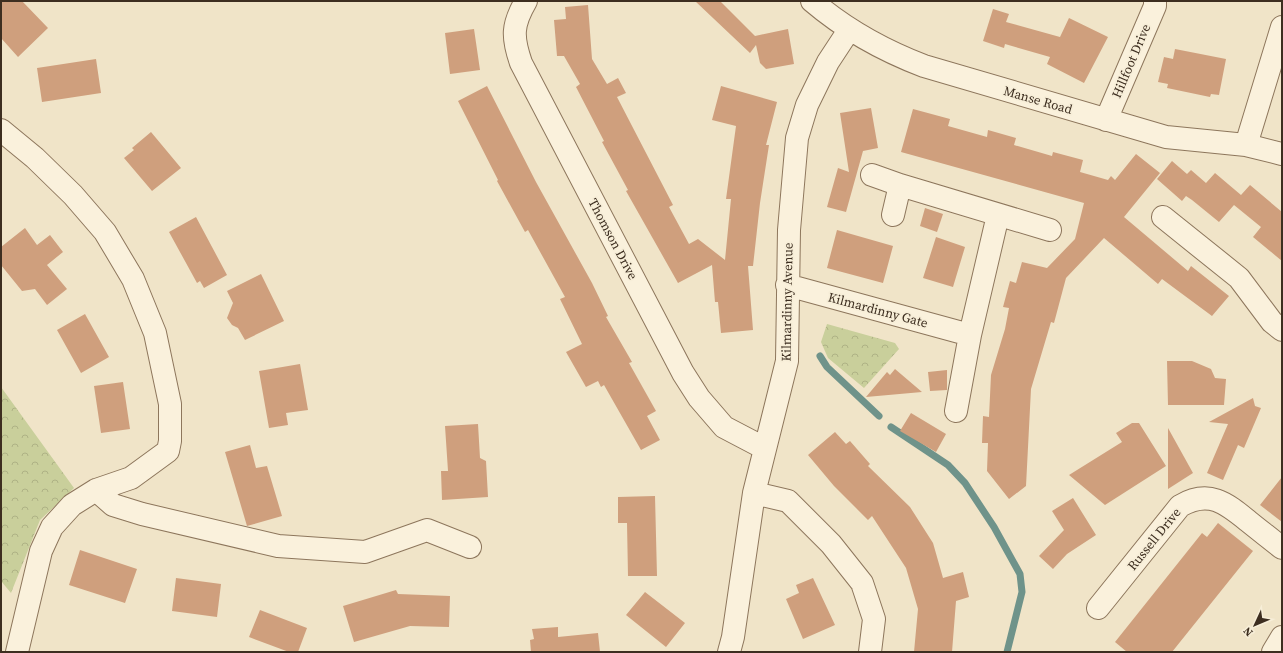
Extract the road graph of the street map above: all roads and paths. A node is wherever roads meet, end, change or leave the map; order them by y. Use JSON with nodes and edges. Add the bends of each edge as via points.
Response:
{"nodes":[{"id":1,"x":526,"y":1,"type":"edge"},
{"id":2,"x":1155,"y":1,"type":"edge"},
{"id":3,"x":822,"y":4,"type":"edge"},
{"id":4,"x":1282,"y":26,"type":"edge"},
{"id":5,"x":849,"y":30,"type":"junction"},
{"id":6,"x":1106,"y":120,"type":"junction"},
{"id":7,"x":1,"y":130,"type":"edge"},
{"id":8,"x":1246,"y":145,"type":"junction"},
{"id":9,"x":1282,"y":154,"type":"edge"},
{"id":10,"x":872,"y":175,"type":"dead end"},
{"id":11,"x":900,"y":184,"type":"junction"},
{"id":12,"x":893,"y":215,"type":"dead end"},
{"id":13,"x":998,"y":215,"type":"junction"},
{"id":14,"x":1163,"y":217,"type":"dead end"},
{"id":15,"x":1050,"y":230,"type":"dead end"},
{"id":16,"x":787,"y":285,"type":"junction"},
{"id":17,"x":1282,"y":330,"type":"edge"},
{"id":18,"x":970,"y":335,"type":"junction"},
{"id":19,"x":956,"y":411,"type":"dead end"},
{"id":20,"x":764,"y":448,"type":"junction"},
{"id":21,"x":96,"y":490,"type":"junction"},
{"id":22,"x":754,"y":493,"type":"junction"},
{"id":23,"x":470,"y":547,"type":"dead end"},
{"id":24,"x":1282,"y":548,"type":"edge"},
{"id":25,"x":1098,"y":608,"type":"dead end"},
{"id":26,"x":1282,"y":637,"type":"edge"},
{"id":27,"x":17,"y":652,"type":"edge"},
{"id":28,"x":728,"y":652,"type":"edge"},
{"id":29,"x":870,"y":652,"type":"edge"},
{"id":30,"x":1273,"y":652,"type":"edge"}],
"edges":[{"from":1,"to":20,"type":"street","name":"Thomson Drive","via":[[516,22],[514,43],[521,63],[683,373],[699,398],[724,427]]},
{"from":2,"to":6,"type":"street","name":"Hillfoot Drive"},
{"from":3,"to":5,"type":"street","name":"Manse Road"},
{"from":4,"to":8,"type":"street"},
{"from":5,"to":6,"type":"street","name":"Manse Road","via":[[897,56],[924,66]]},
{"from":5,"to":16,"type":"street","name":"Kilmardinny Avenue","via":[[828,62],[807,105],[797,138]]},
{"from":6,"to":8,"type":"street","name":"Manse Road","via":[[1166,137]]},
{"from":7,"to":21,"type":"street","via":[[73,195],[105,232],[133,279],[156,333],[170,404],[168,451],[131,478]]},
{"from":8,"to":9,"type":"street","name":"Manse Road"},
{"from":10,"to":11,"type":"street"},
{"from":11,"to":12,"type":"street"},
{"from":11,"to":13,"type":"street"},
{"from":13,"to":15,"type":"street"},
{"from":13,"to":18,"type":"street"},
{"from":14,"to":17,"type":"street","via":[[1239,278],[1272,322]]},
{"from":16,"to":18,"type":"street","name":"Kilmardinny Gate"},
{"from":16,"to":20,"type":"street","name":"Kilmardinny Avenue","via":[[787,361]]},
{"from":18,"to":19,"type":"street"},
{"from":20,"to":22,"type":"street","name":"Kilmardinny Avenue"},
{"from":21,"to":23,"type":"street","via":[[114,505],[142,514],[278,546],[365,552],[427,530]]},
{"from":21,"to":27,"type":"street","via":[[72,505],[52,528],[42,551]]},
{"from":22,"to":28,"type":"street","name":"Kilmardinny Avenue","via":[[733,638]]},
{"from":22,"to":29,"type":"street","via":[[788,501],[831,544],[862,583],[874,619]]},
{"from":24,"to":25,"type":"street","name":"Russell Drive","via":[[1226,504],[1210,498],[1192,499],[1180,506]]},
{"from":26,"to":30,"type":"street"}]}
